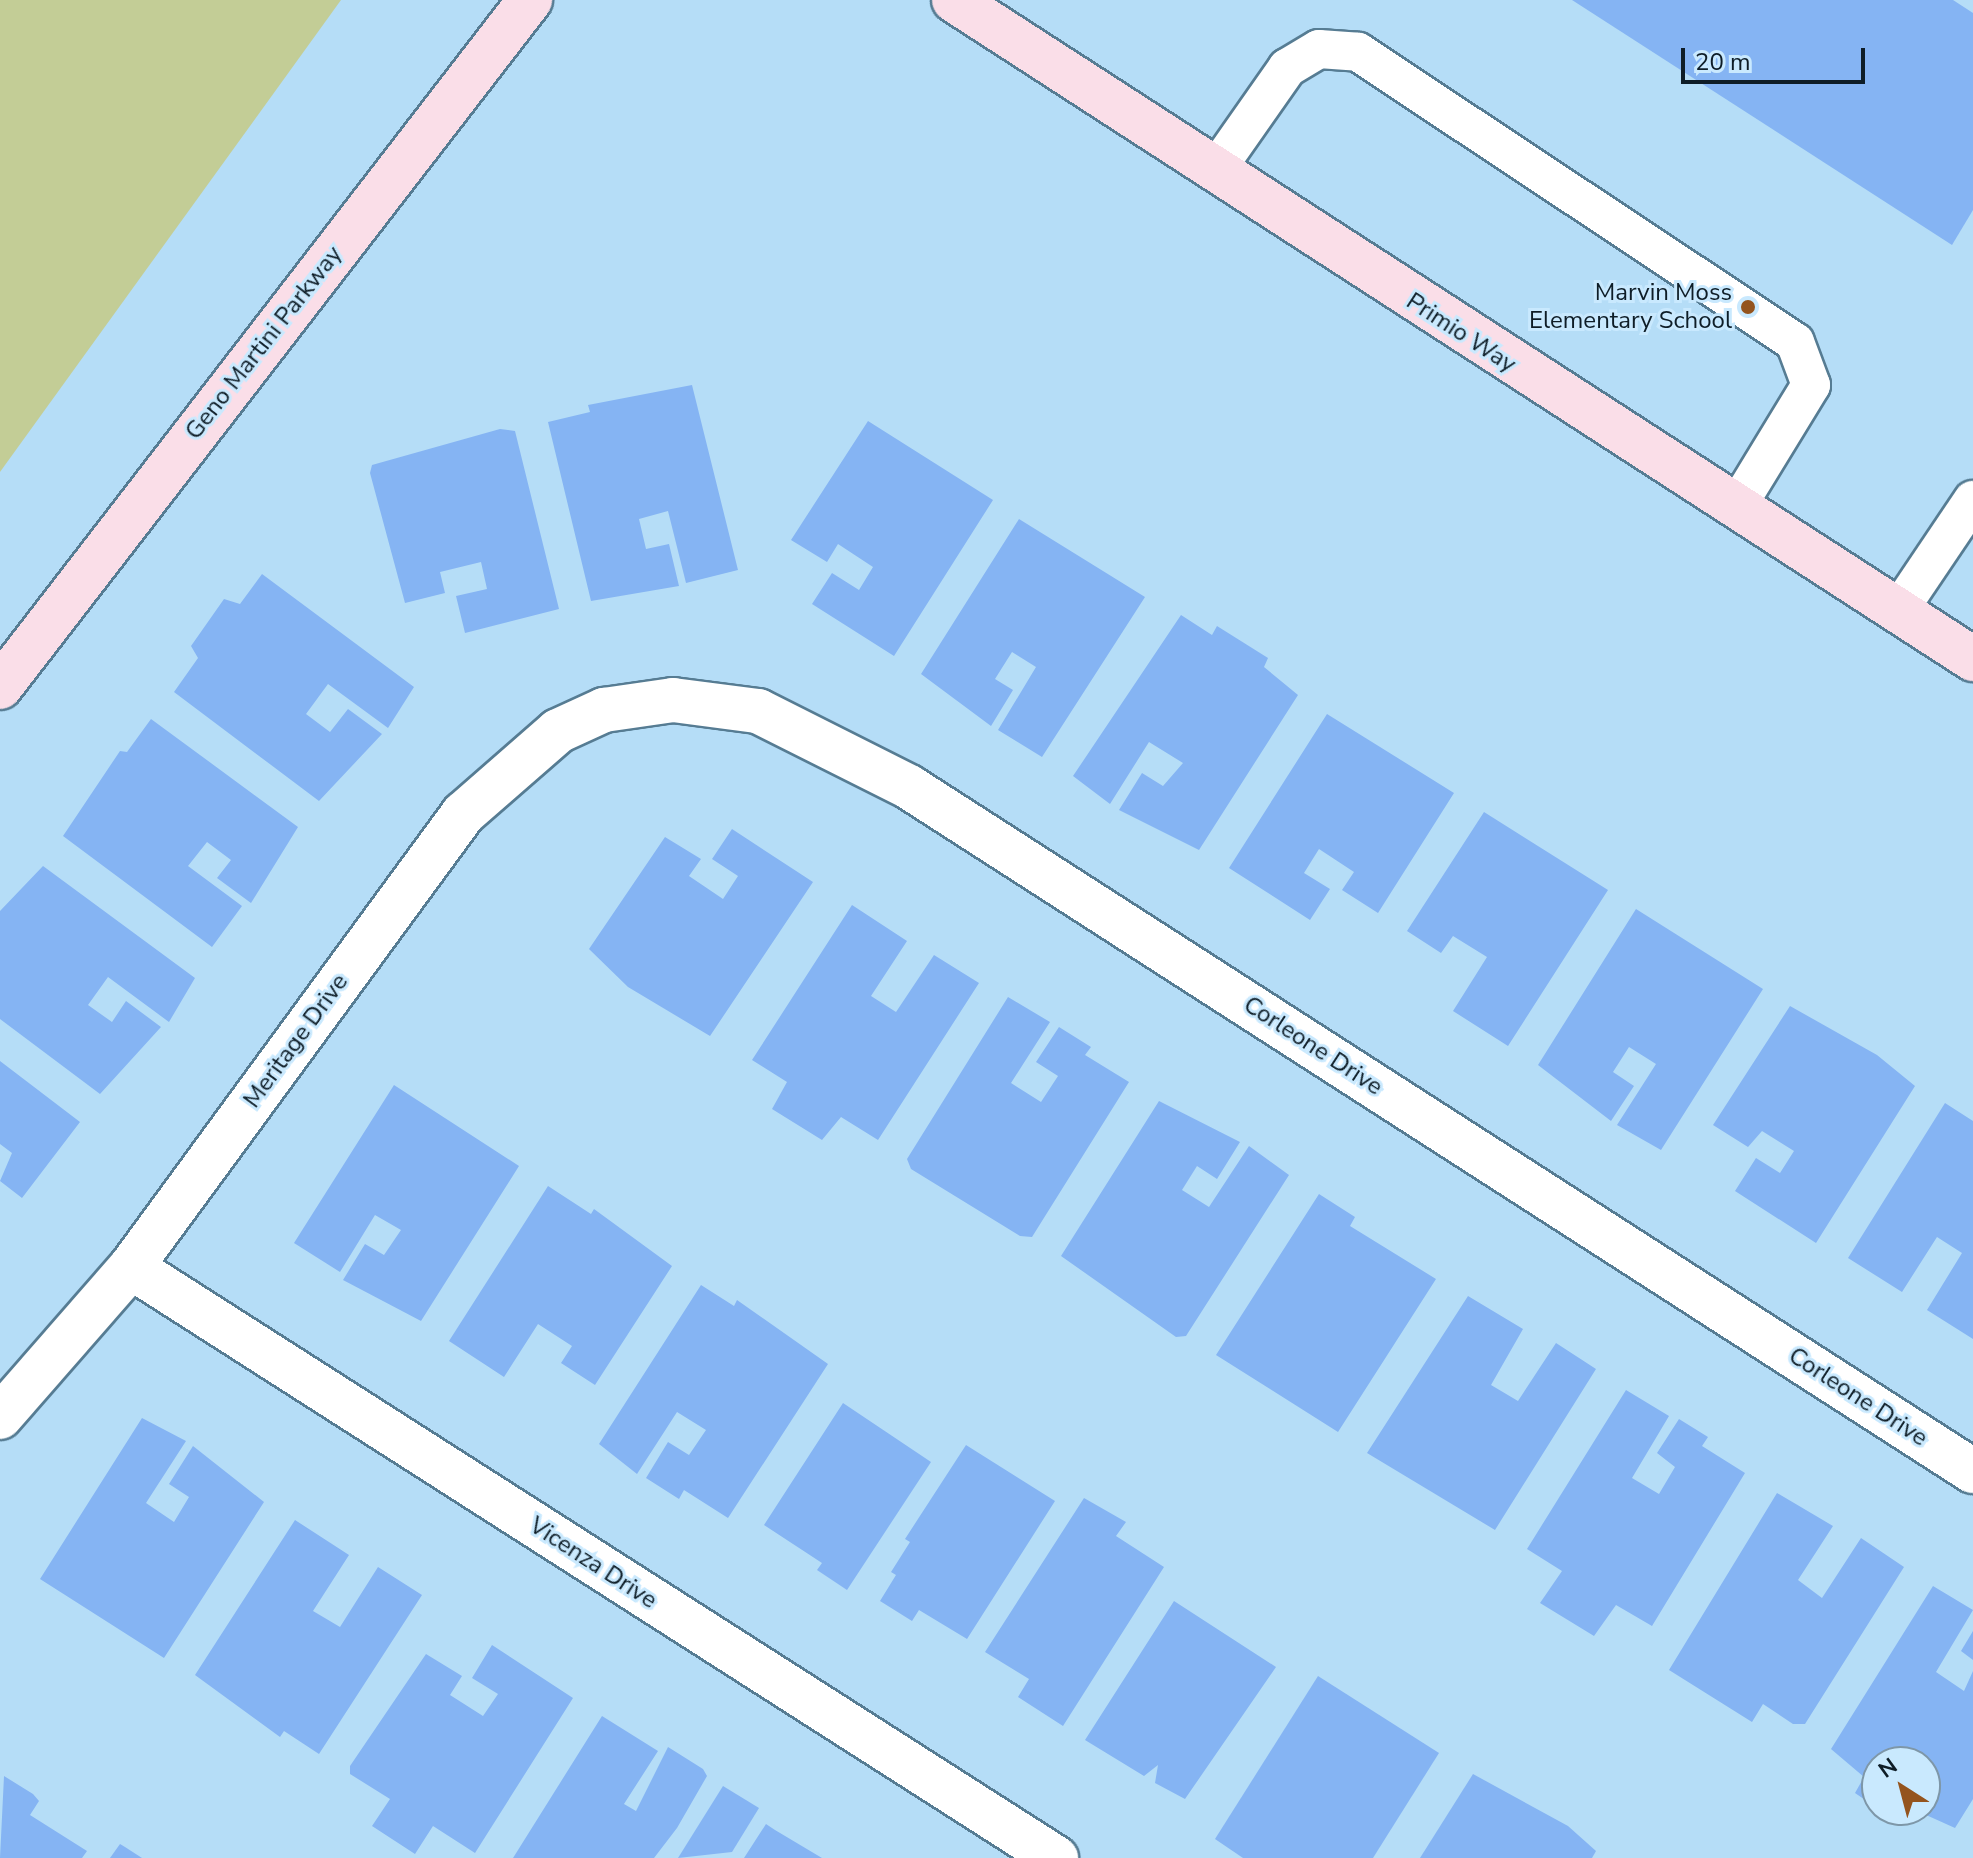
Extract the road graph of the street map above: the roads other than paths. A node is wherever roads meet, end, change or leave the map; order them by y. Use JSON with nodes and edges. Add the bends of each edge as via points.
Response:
{"nodes":[{"id":1,"x":530,"y":0,"type":"edge"},
{"id":2,"x":954,"y":0,"type":"edge"},
{"id":3,"x":1215,"y":171,"type":"junction"},
{"id":4,"x":1973,"y":500,"type":"edge"},
{"id":5,"x":1736,"y":508,"type":"junction"},
{"id":6,"x":1898,"y":611,"type":"junction"},
{"id":7,"x":1973,"y":659,"type":"edge"},
{"id":8,"x":0,"y":687,"type":"edge"},
{"id":9,"x":624,"y":707,"type":"joint"},
{"id":10,"x":131,"y":1267,"type":"junction"},
{"id":11,"x":0,"y":1417,"type":"edge"},
{"id":12,"x":1973,"y":1471,"type":"edge"},
{"id":13,"x":1056,"y":1858,"type":"edge"}],
"edges":[{"from":1,"to":8,"type":"street","name":"Geno Martini Parkway"},
{"from":2,"to":3,"type":"street","name":"Primio Way"},
{"from":3,"to":5,"type":"street","name":"Primio Way"},
{"from":3,"to":5,"type":"lane","via":[[1273,84],[1319,49],[1358,52],[1423,94],[1795,342],[1811,385]]},
{"from":4,"to":6,"type":"lane"},
{"from":5,"to":6,"type":"street","name":"Primio Way"},
{"from":6,"to":7,"type":"street","name":"Primio Way"},
{"from":9,"to":10,"type":"street","name":"Meritage Drive","via":[[558,731],[463,814]]},
{"from":9,"to":12,"type":"street","name":"Corleone Drive","via":[[673,700],[758,711],[909,787]]},
{"from":10,"to":11,"type":"street","name":"Meritage Drive"},
{"from":10,"to":13,"type":"street","name":"Vicenza Drive"}]}
